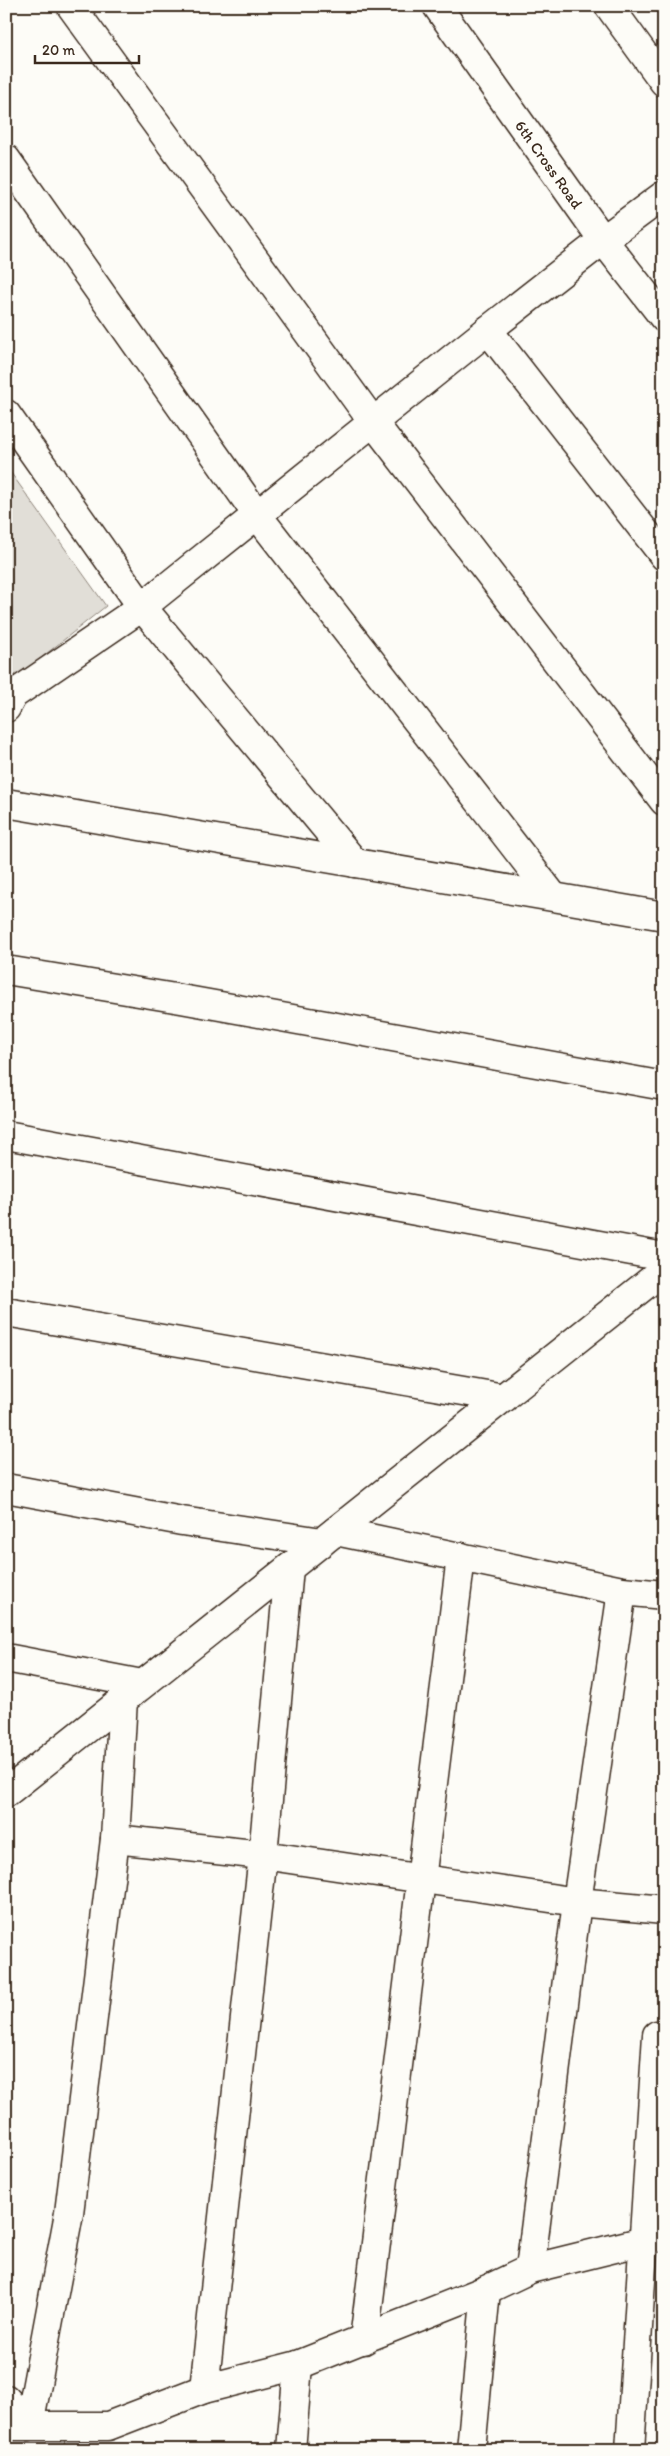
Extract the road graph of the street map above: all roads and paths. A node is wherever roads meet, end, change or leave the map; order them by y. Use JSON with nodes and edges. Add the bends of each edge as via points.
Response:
{"nodes":[{"id":1,"x":71,"y":6,"type":"edge"},
{"id":2,"x":437,"y":6,"type":"edge"},
{"id":3,"x":609,"y":6,"type":"edge"},
{"id":4,"x":664,"y":82,"type":"edge"},
{"id":5,"x":6,"y":158,"type":"edge"},
{"id":6,"x":664,"y":195,"type":"edge"},
{"id":7,"x":603,"y":240,"type":"junction"},
{"id":8,"x":664,"y":318,"type":"edge"},
{"id":9,"x":488,"y":330,"type":"junction"},
{"id":10,"x":6,"y":414,"type":"edge"},
{"id":11,"x":373,"y":422,"type":"junction"},
{"id":12,"x":258,"y":516,"type":"junction"},
{"id":13,"x":664,"y":556,"type":"edge"},
{"id":14,"x":142,"y":607,"type":"junction"},
{"id":15,"x":6,"y":708,"type":"edge"},
{"id":16,"x":664,"y":801,"type":"edge"},
{"id":17,"x":6,"y":803,"type":"edge"},
{"id":18,"x":355,"y":862,"type":"junction"},
{"id":19,"x":552,"y":896,"type":"junction"},
{"id":20,"x":664,"y":916,"type":"edge"},
{"id":21,"x":6,"y":970,"type":"edge"},
{"id":22,"x":664,"y":1086,"type":"edge"},
{"id":23,"x":6,"y":1135,"type":"edge"},
{"id":24,"x":664,"y":1257,"type":"edge"},
{"id":25,"x":664,"y":1270,"type":"edge"},
{"id":26,"x":6,"y":1312,"type":"edge"},
{"id":27,"x":504,"y":1398,"type":"junction"},
{"id":28,"x":6,"y":1488,"type":"edge"},
{"id":29,"x":329,"y":1536,"type":"junction"},
{"id":30,"x":461,"y":1557,"type":"junction"},
{"id":31,"x":289,"y":1568,"type":"junction"},
{"id":32,"x":622,"y":1591,"type":"junction"},
{"id":33,"x":664,"y":1595,"type":"edge"},
{"id":34,"x":6,"y":1658,"type":"edge"},
{"id":35,"x":132,"y":1692,"type":"junction"},
{"id":36,"x":6,"y":1793,"type":"edge"},
{"id":37,"x":115,"y":1839,"type":"junction"},
{"id":38,"x":263,"y":1855,"type":"junction"},
{"id":39,"x":421,"y":1879,"type":"junction"},
{"id":40,"x":577,"y":1902,"type":"junction"},
{"id":41,"x":664,"y":1910,"type":"edge"},
{"id":42,"x":656,"y":2035,"type":"dead end"},
{"id":43,"x":654,"y":2238,"type":"edge"},
{"id":44,"x":530,"y":2269,"type":"junction"},
{"id":45,"x":486,"y":2290,"type":"junction"},
{"id":46,"x":364,"y":2340,"type":"junction"},
{"id":47,"x":298,"y":2366,"type":"junction"},
{"id":48,"x":204,"y":2389,"type":"junction"},
{"id":49,"x":6,"y":2399,"type":"edge"},
{"id":50,"x":18,"y":2426,"type":"edge"},
{"id":51,"x":108,"y":2438,"type":"edge"},
{"id":52,"x":291,"y":2450,"type":"edge"},
{"id":53,"x":471,"y":2450,"type":"edge"},
{"id":54,"x":630,"y":2450,"type":"edge"}],
"edges":[{"from":1,"to":11,"type":"street"},
{"from":2,"to":7,"type":"street","name":"6th Cross Road"},
{"from":3,"to":4,"type":"street"},
{"from":5,"to":12,"type":"street"},
{"from":6,"to":7,"type":"street"},
{"from":7,"to":8,"type":"street","name":"6th Cross Road"},
{"from":7,"to":9,"type":"street"},
{"from":9,"to":11,"type":"street"},
{"from":9,"to":13,"type":"street"},
{"from":10,"to":14,"type":"street"},
{"from":11,"to":12,"type":"street"},
{"from":11,"to":16,"type":"street"},
{"from":12,"to":14,"type":"street"},
{"from":12,"to":19,"type":"street"},
{"from":14,"to":15,"type":"street","via":[[13,695]]},
{"from":14,"to":18,"type":"street"},
{"from":17,"to":18,"type":"street"},
{"from":18,"to":19,"type":"street"},
{"from":19,"to":20,"type":"street"},
{"from":21,"to":22,"type":"street"},
{"from":23,"to":24,"type":"street"},
{"from":25,"to":27,"type":"street"},
{"from":26,"to":27,"type":"street"},
{"from":27,"to":29,"type":"street"},
{"from":28,"to":29,"type":"street","via":[[182,1521]]},
{"from":29,"to":30,"type":"street"},
{"from":29,"to":31,"type":"street"},
{"from":30,"to":32,"type":"street"},
{"from":30,"to":39,"type":"street"},
{"from":31,"to":35,"type":"street"},
{"from":31,"to":38,"type":"street"},
{"from":32,"to":33,"type":"street"},
{"from":32,"to":40,"type":"street"},
{"from":34,"to":35,"type":"street"},
{"from":35,"to":36,"type":"street"},
{"from":35,"to":37,"type":"street"},
{"from":37,"to":38,"type":"street"},
{"from":37,"to":50,"type":"street","via":[[69,2213]]},
{"from":38,"to":39,"type":"street"},
{"from":38,"to":48,"type":"street"},
{"from":39,"to":40,"type":"street"},
{"from":39,"to":46,"type":"street"},
{"from":40,"to":41,"type":"street"},
{"from":40,"to":44,"type":"street"},
{"from":42,"to":43,"type":"street"},
{"from":43,"to":44,"type":"street"},
{"from":43,"to":54,"type":"street"},
{"from":44,"to":45,"type":"street"},
{"from":45,"to":46,"type":"street"},
{"from":45,"to":53,"type":"street"},
{"from":46,"to":47,"type":"street"},
{"from":47,"to":48,"type":"street"},
{"from":47,"to":52,"type":"street"},
{"from":48,"to":51,"type":"street"},
{"from":49,"to":50,"type":"street"},
{"from":50,"to":51,"type":"street"}]}
